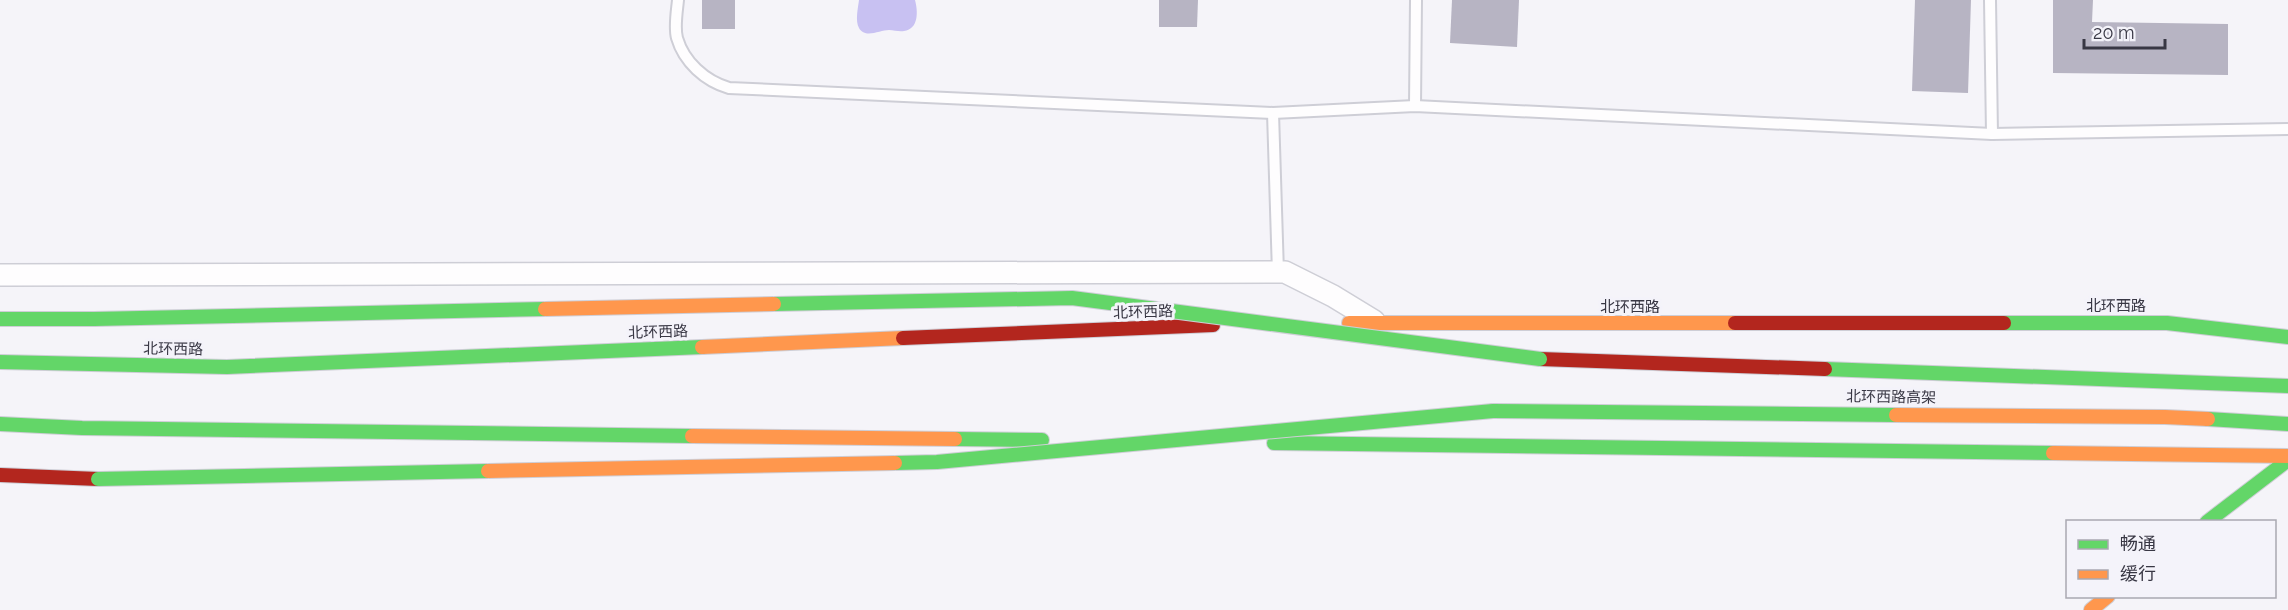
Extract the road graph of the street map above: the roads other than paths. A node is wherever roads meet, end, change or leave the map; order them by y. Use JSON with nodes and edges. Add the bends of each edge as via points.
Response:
{"nodes":[{"id":1,"x":678,"y":0,"type":"edge"},
{"id":2,"x":1416,"y":0,"type":"edge"},
{"id":3,"x":1990,"y":0,"type":"edge"},
{"id":4,"x":1415,"y":106,"type":"junction"},
{"id":5,"x":1274,"y":113,"type":"junction"},
{"id":6,"x":2288,"y":129,"type":"edge"},
{"id":7,"x":1992,"y":134,"type":"junction"},
{"id":8,"x":1278,"y":273,"type":"junction"},
{"id":9,"x":0,"y":275,"type":"edge"},
{"id":10,"x":0,"y":319,"type":"edge"},
{"id":11,"x":1377,"y":323,"type":"junction"},
{"id":12,"x":2288,"y":337,"type":"edge"},
{"id":13,"x":0,"y":362,"type":"edge"},
{"id":14,"x":2288,"y":386,"type":"edge"},
{"id":15,"x":0,"y":424,"type":"edge"},
{"id":16,"x":2288,"y":424,"type":"edge"},
{"id":17,"x":2288,"y":458,"type":"edge"},
{"id":18,"x":0,"y":475,"type":"edge"},
{"id":19,"x":2210,"y":520,"type":"edge"},
{"id":20,"x":2107,"y":598,"type":"edge"},
{"id":21,"x":2091,"y":610,"type":"edge"}],
"edges":[{"from":1,"to":5,"type":"lane","via":[[677,37],[690,62],[716,84],[729,88]]},
{"from":2,"to":4,"type":"lane"},
{"from":3,"to":7,"type":"lane"},
{"from":4,"to":5,"type":"lane"},
{"from":4,"to":7,"type":"lane"},
{"from":5,"to":8,"type":"lane"},
{"from":6,"to":7,"type":"lane"},
{"from":8,"to":9,"type":"street"},
{"from":8,"to":11,"type":"street","via":[[1285,272],[1333,296]]},
{"from":10,"to":14,"type":"main road","name":"北环西路高架","bridge":true,"via":[[1072,298],[1540,359]]},
{"from":11,"to":12,"type":"main road","name":"北环西路","via":[[2167,323]]},
{"from":11,"to":13,"type":"main road","name":"北环西路","via":[[1253,324],[227,367]]},
{"from":15,"to":17,"type":"main road"},
{"from":16,"to":18,"type":"main road","name":"北环西路高架","bridge":true,"via":[[2165,417],[1493,411],[937,462],[98,479]]},
{"from":17,"to":19,"type":"main road"},
{"from":20,"to":21,"type":"main road"}]}
